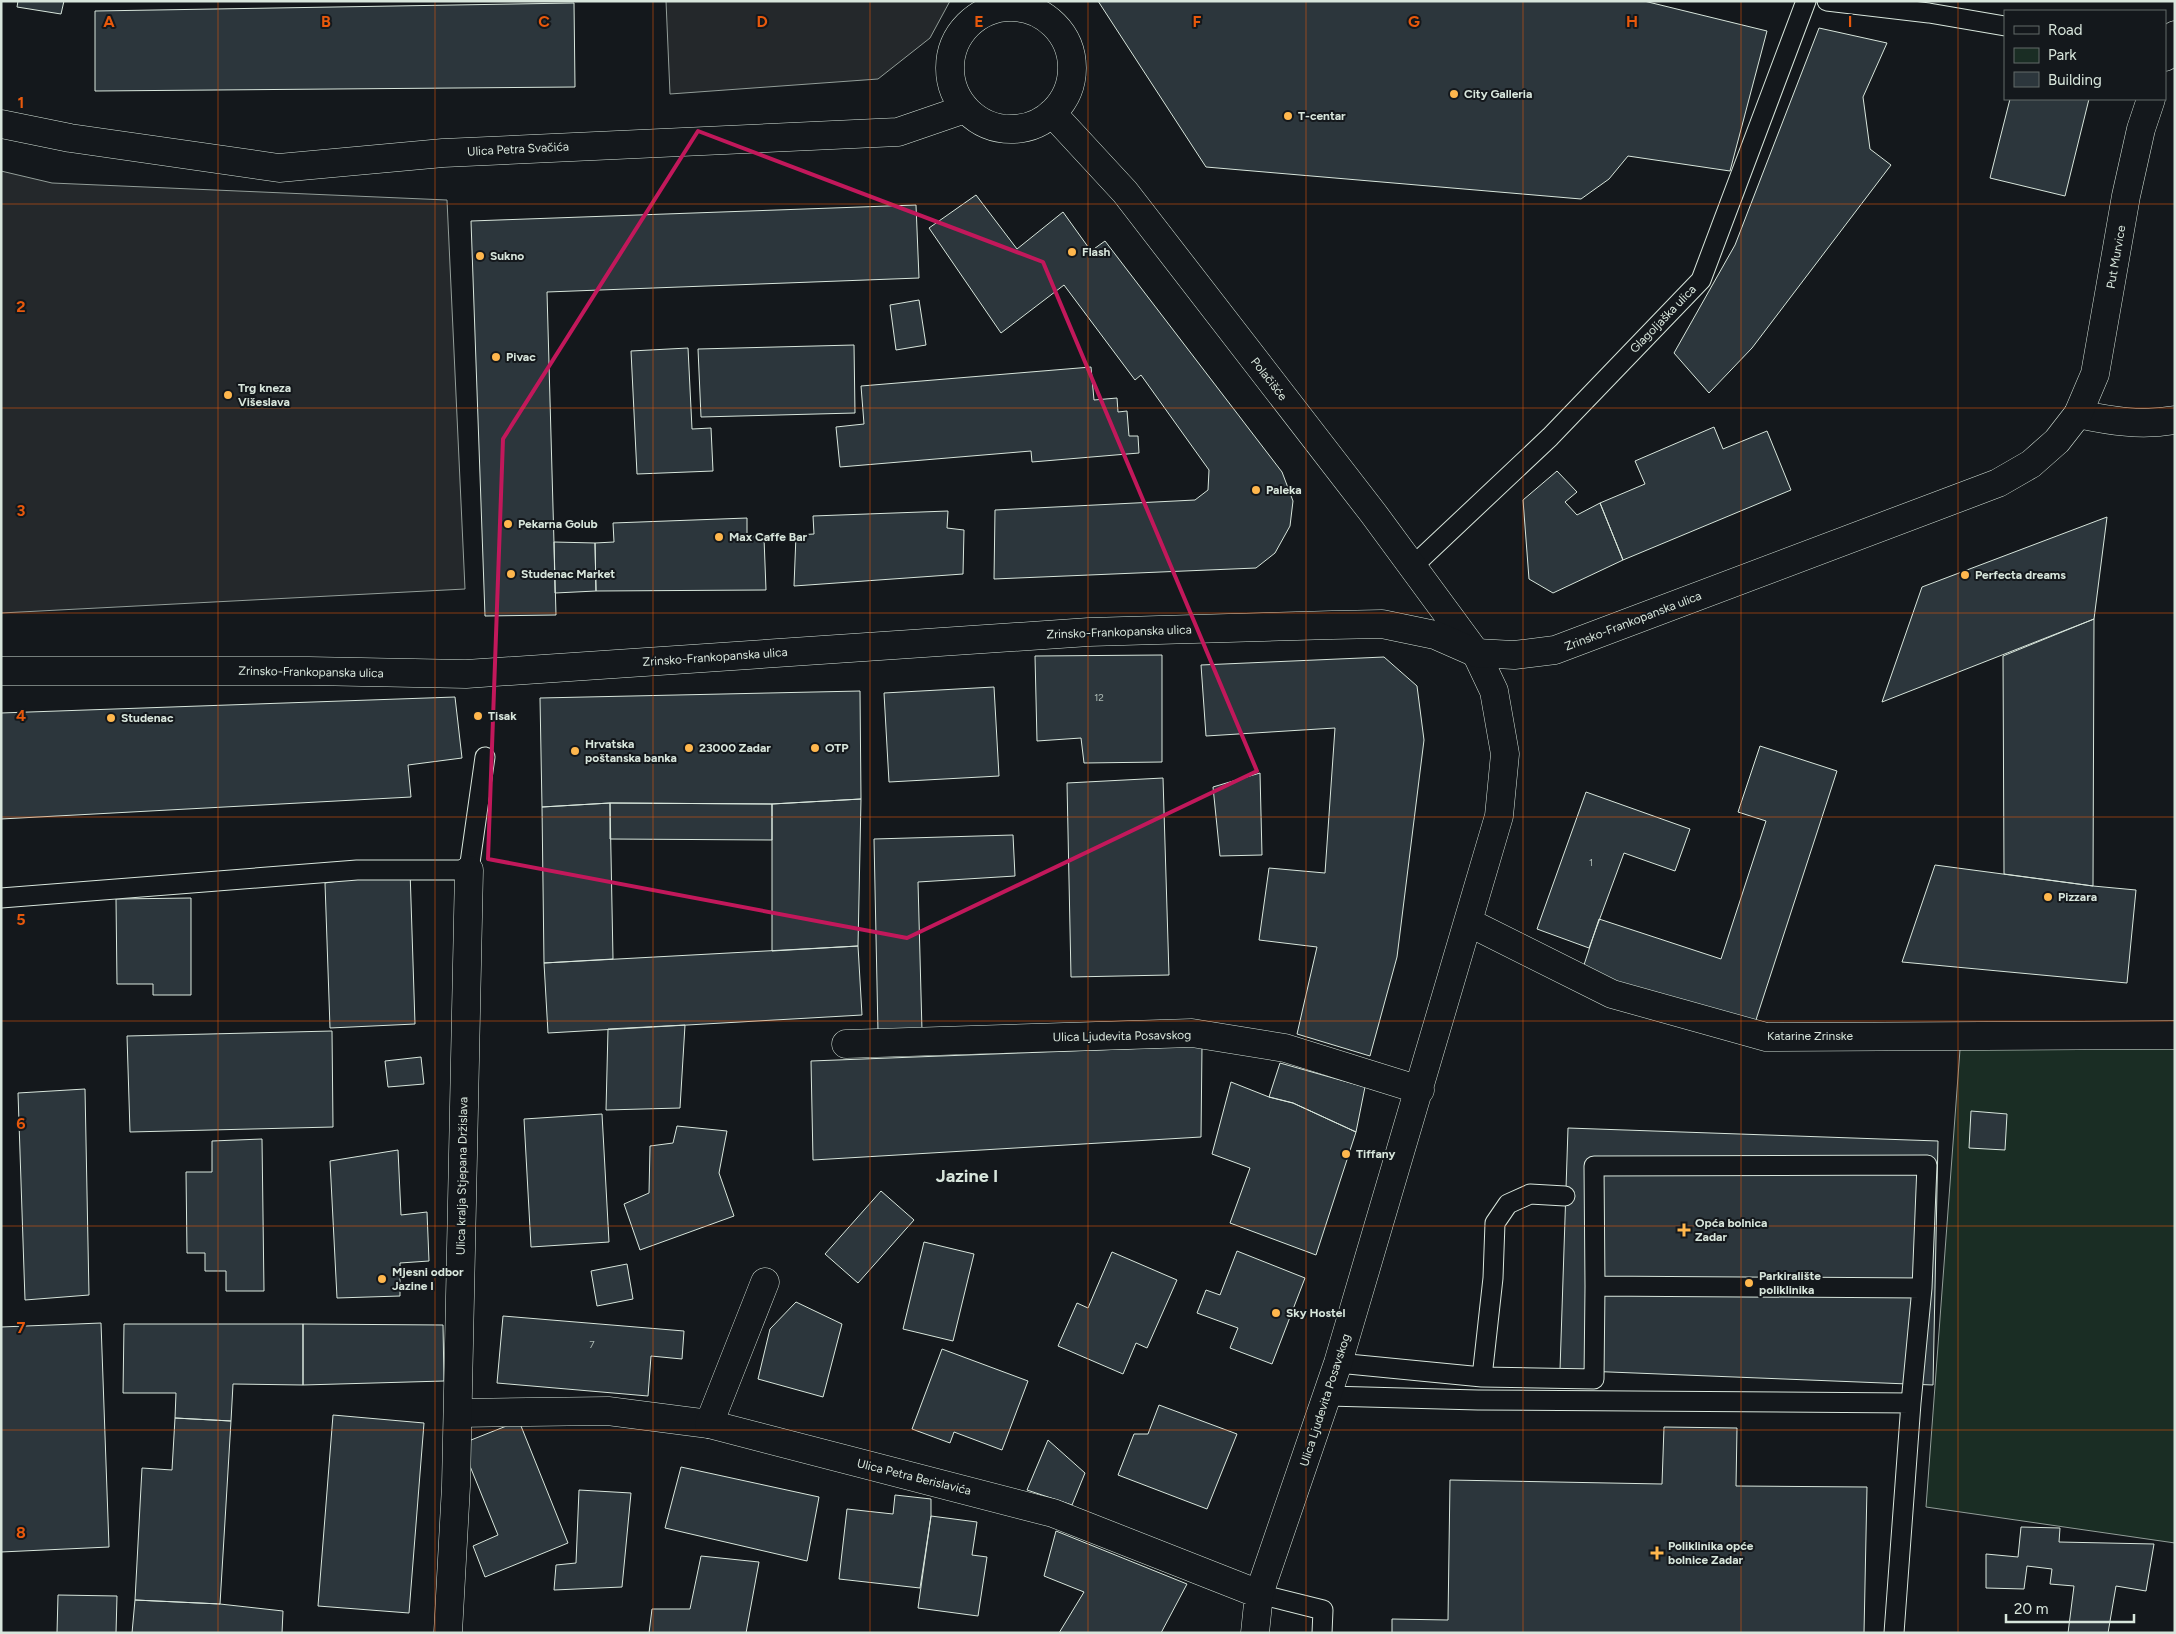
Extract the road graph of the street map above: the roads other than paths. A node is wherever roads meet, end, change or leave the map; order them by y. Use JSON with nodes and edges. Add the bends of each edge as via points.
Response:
{"nodes":[{"id":1,"x":1806,"y":1,"type":"edge"},
{"id":2,"x":1826,"y":1,"type":"edge"},
{"id":3,"x":1015,"y":4,"type":"edge"},
{"id":4,"x":2004,"y":26,"type":"edge"},
{"id":5,"x":2151,"y":100,"type":"edge"},
{"id":6,"x":965,"y":109,"type":"junction"},
{"id":7,"x":1052,"y":113,"type":"junction"},
{"id":8,"x":1,"y":124,"type":"edge"},
{"id":9,"x":2078,"y":414,"type":"junction"},
{"id":10,"x":2175,"y":420,"type":"edge"},
{"id":11,"x":1412,"y":567,"type":"junction"},
{"id":12,"x":1476,"y":653,"type":"junction"},
{"id":13,"x":1,"y":671,"type":"edge"},
{"id":14,"x":485,"y":756,"type":"dead end"},
{"id":15,"x":468,"y":870,"type":"junction"},
{"id":16,"x":1,"y":898,"type":"edge"},
{"id":17,"x":1468,"y":922,"type":"junction"},
{"id":18,"x":2175,"y":1035,"type":"edge"},
{"id":19,"x":846,"y":1044,"type":"dead end"},
{"id":20,"x":1420,"y":1090,"type":"junction"},
{"id":21,"x":1565,"y":1196,"type":"dead end"},
{"id":22,"x":765,"y":1282,"type":"dead end"},
{"id":23,"x":1594,"y":1286,"type":"junction"},
{"id":24,"x":1922,"y":1288,"type":"junction"},
{"id":25,"x":1338,"y":1363,"type":"junction"},
{"id":26,"x":1482,"y":1377,"type":"junction"},
{"id":27,"x":1328,"y":1396,"type":"junction"},
{"id":28,"x":1911,"y":1403,"type":"junction"},
{"id":29,"x":458,"y":1413,"type":"junction"},
{"id":30,"x":708,"y":1424,"type":"junction"},
{"id":31,"x":1259,"y":1594,"type":"junction"},
{"id":32,"x":448,"y":1633,"type":"edge"},
{"id":33,"x":1234,"y":1633,"type":"edge"},
{"id":34,"x":1255,"y":1633,"type":"edge"},
{"id":35,"x":1322,"y":1633,"type":"edge"},
{"id":36,"x":1894,"y":1633,"type":"edge"}],
"edges":[{"from":1,"to":11,"type":"lane","name":"Glagoljaška ulica","via":[[1701,280],[1550,437]]},
{"from":2,"to":4,"type":"lane"},
{"from":3,"to":6,"type":"street","via":[[995,8],[976,17],[961,32],[952,51],[950,71],[954,92]]},
{"from":3,"to":7,"type":"street","via":[[1052,22],[1065,38],[1072,78]]},
{"from":5,"to":9,"type":"street","name":"Put Murvice","via":[[2126,196],[2095,374]]},
{"from":6,"to":7,"type":"street","via":[[980,121],[998,128],[1017,129],[1036,124]]},
{"from":6,"to":8,"type":"street","name":"Ulica Petra Svačića","via":[[898,132],[443,153],[279,168],[70,138]]},
{"from":7,"to":11,"type":"street","name":"Polačišće","via":[[1125,192]]},
{"from":9,"to":10,"type":"street","via":[[2120,422],[2154,424]]},
{"from":9,"to":12,"type":"street","name":"Zrinsko-Frankopanska ulica","via":[[2031,464],[1998,483],[1555,650],[1514,655]]},
{"from":11,"to":12,"type":"street","name":"Polačišće"},
{"from":12,"to":13,"type":"street","name":"Zrinsko-Frankopanska ulica","via":[[1435,635],[1382,624],[1357,624],[1090,632],[466,674]]},
{"from":12,"to":17,"type":"street","name":"Ulica Ljudevita Posavskog","via":[[1494,691],[1505,754],[1499,816]]},
{"from":14,"to":15,"type":"lane"},
{"from":15,"to":16,"type":"lane","via":[[357,870]]},
{"from":15,"to":29,"type":"street","name":"Ulica kralja Stjepana Držislava"},
{"from":17,"to":18,"type":"street","name":"Katarine Zrinske","via":[[1612,994],[1766,1037]]},
{"from":17,"to":20,"type":"street","name":"Ulica Ljudevita Posavskog"},
{"from":19,"to":20,"type":"street","name":"Ulica Ljudevita Posavskog","via":[[1192,1033],[1285,1048]]},
{"from":20,"to":25,"type":"street","name":"Ulica Ljudevita Posavskog"},
{"from":21,"to":26,"type":"lane","via":[[1530,1194],[1508,1204],[1495,1223],[1494,1278]]},
{"from":22,"to":30,"type":"street"},
{"from":23,"to":24,"type":"lane"},
{"from":23,"to":24,"type":"lane","via":[[1594,1166],[1927,1165]]},
{"from":23,"to":26,"type":"lane","via":[[1594,1379]]},
{"from":24,"to":28,"type":"lane"},
{"from":25,"to":26,"type":"lane"},
{"from":25,"to":27,"type":"street","name":"Ulica Ljudevita Posavskog"},
{"from":27,"to":28,"type":"lane"},
{"from":27,"to":31,"type":"street","name":"Ulica Ljudevita Posavskog"},
{"from":28,"to":36,"type":"lane"},
{"from":29,"to":30,"type":"street","name":"Ulica Petra Berislavića","via":[[608,1411]]},
{"from":29,"to":32,"type":"street","name":"Ulica kralja Stjepana Držislava"},
{"from":30,"to":31,"type":"street","name":"Ulica Petra Berislavića","via":[[1053,1513]]},
{"from":31,"to":33,"type":"street"},
{"from":31,"to":34,"type":"street"},
{"from":31,"to":35,"type":"lane","via":[[1323,1610]]}]}
